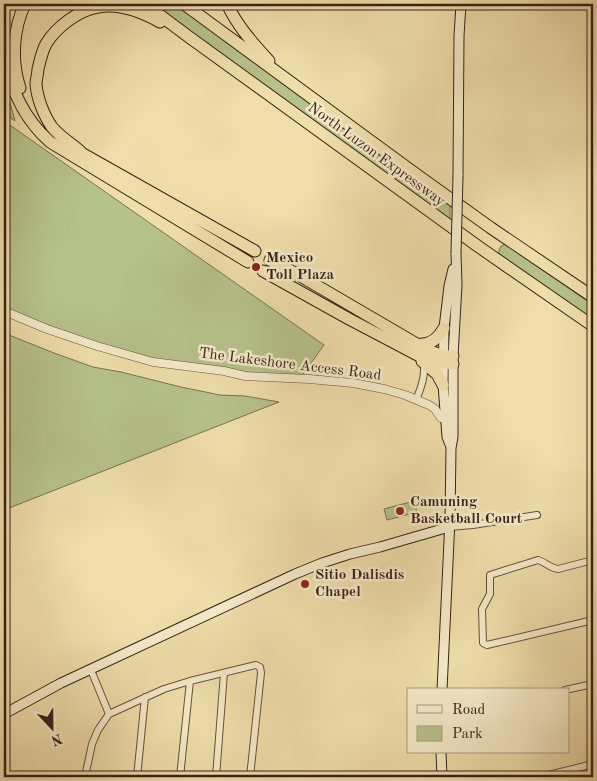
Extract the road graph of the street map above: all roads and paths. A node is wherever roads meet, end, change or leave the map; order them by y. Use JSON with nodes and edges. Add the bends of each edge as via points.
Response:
{"nodes":[{"id":1,"x":25,"y":4,"type":"edge"},
{"id":2,"x":144,"y":4,"type":"edge"},
{"id":3,"x":184,"y":4,"type":"edge"},
{"id":4,"x":227,"y":4,"type":"edge"},
{"id":5,"x":461,"y":4,"type":"edge"},
{"id":6,"x":189,"y":37,"type":"junction"},
{"id":7,"x":4,"y":51,"type":"edge"},
{"id":8,"x":288,"y":80,"type":"junction"},
{"id":9,"x":39,"y":125,"type":"junction"},
{"id":10,"x":57,"y":146,"type":"junction"},
{"id":11,"x":81,"y":152,"type":"junction"},
{"id":12,"x":255,"y":251,"type":"dead end"},
{"id":13,"x":456,"y":254,"type":"junction"},
{"id":14,"x":270,"y":260,"type":"dead end"},
{"id":15,"x":248,"y":262,"type":"dead end"},
{"id":16,"x":263,"y":271,"type":"dead end"},
{"id":17,"x":593,"y":298,"type":"edge"},
{"id":18,"x":4,"y":311,"type":"edge"},
{"id":19,"x":593,"y":326,"type":"edge"},
{"id":20,"x":444,"y":328,"type":"junction"},
{"id":21,"x":413,"y":347,"type":"junction"},
{"id":22,"x":449,"y":360,"type":"junction"},
{"id":23,"x":424,"y":362,"type":"junction"},
{"id":24,"x":443,"y":385,"type":"junction"},
{"id":25,"x":416,"y":400,"type":"junction"},
{"id":26,"x":449,"y":419,"type":"junction"},
{"id":27,"x":537,"y":515,"type":"dead end"},
{"id":28,"x":449,"y":527,"type":"junction"},
{"id":29,"x":593,"y":560,"type":"edge"},
{"id":30,"x":593,"y":620,"type":"edge"},
{"id":31,"x":91,"y":670,"type":"junction"},
{"id":32,"x":224,"y":674,"type":"junction"},
{"id":33,"x":190,"y":681,"type":"junction"},
{"id":34,"x":593,"y":684,"type":"edge"},
{"id":35,"x":442,"y":688,"type":"edge"},
{"id":36,"x":570,"y":689,"type":"edge"},
{"id":37,"x":145,"y":697,"type":"junction"},
{"id":38,"x":4,"y":714,"type":"edge"},
{"id":39,"x":109,"y":714,"type":"junction"},
{"id":40,"x":441,"y":754,"type":"edge"},
{"id":41,"x":593,"y":764,"type":"edge"},
{"id":42,"x":85,"y":777,"type":"edge"},
{"id":43,"x":137,"y":777,"type":"edge"},
{"id":44,"x":180,"y":777,"type":"edge"},
{"id":45,"x":216,"y":777,"type":"edge"},
{"id":46,"x":250,"y":777,"type":"edge"},
{"id":47,"x":442,"y":777,"type":"edge"},
{"id":48,"x":540,"y":777,"type":"edge"}],
"edges":[{"from":1,"to":9,"type":"highway","via":[[15,38],[15,69],[23,98]]},
{"from":2,"to":6,"type":"highway","name":"North Luzon Expressway"},
{"from":3,"to":8,"type":"highway","name":"North Luzon Expressway"},
{"from":4,"to":8,"type":"highway","via":[[248,38]]},
{"from":5,"to":13,"type":"main road","bridge":true},
{"from":6,"to":11,"type":"highway","via":[[138,11],[118,6],[98,7],[78,14],[61,26],[46,44],[36,82],[44,112],[53,128]]},
{"from":6,"to":19,"type":"highway","name":"North Luzon Expressway"},
{"from":7,"to":10,"type":"highway","via":[[17,100],[37,130]]},
{"from":8,"to":17,"type":"highway","name":"North Luzon Expressway"},
{"from":9,"to":10,"type":"highway"},
{"from":9,"to":11,"type":"highway"},
{"from":10,"to":15,"type":"highway"},
{"from":11,"to":12,"type":"highway"},
{"from":13,"to":20,"type":"main road"},
{"from":13,"to":22,"type":"main road","via":[[457,286]]},
{"from":14,"to":21,"type":"highway"},
{"from":16,"to":21,"type":"highway"},
{"from":18,"to":25,"type":"street","name":"The Lakeshore Access Road","via":[[96,346],[153,362],[245,376],[353,383]]},
{"from":20,"to":21,"type":"highway","via":[[435,340]]},
{"from":20,"to":22,"type":"main road"},
{"from":21,"to":22,"type":"highway"},
{"from":21,"to":23,"type":"highway"},
{"from":22,"to":24,"type":"main road"},
{"from":22,"to":26,"type":"main road"},
{"from":23,"to":24,"type":"highway"},
{"from":23,"to":25,"type":"street","via":[[423,382]]},
{"from":24,"to":26,"type":"main road"},
{"from":25,"to":26,"type":"street","name":"The Lakeshore Access Road","via":[[435,409],[441,418]]},
{"from":26,"to":28,"type":"main road","via":[[453,437]]},
{"from":27,"to":28,"type":"street"},
{"from":28,"to":31,"type":"main road","via":[[322,563]]},
{"from":28,"to":35,"type":"main road"},
{"from":29,"to":30,"type":"street","via":[[558,568],[538,560],[490,575],[490,594],[482,609],[483,643]]},
{"from":31,"to":38,"type":"main road"},
{"from":31,"to":39,"type":"street"},
{"from":32,"to":33,"type":"street"},
{"from":32,"to":45,"type":"street"},
{"from":32,"to":46,"type":"street","via":[[256,665],[260,667]]},
{"from":33,"to":37,"type":"street"},
{"from":33,"to":44,"type":"street"},
{"from":34,"to":36,"type":"street"},
{"from":37,"to":39,"type":"street"},
{"from":37,"to":43,"type":"street"},
{"from":39,"to":42,"type":"street","via":[[92,744]]},
{"from":40,"to":47,"type":"main road"},
{"from":41,"to":48,"type":"street"}]}
